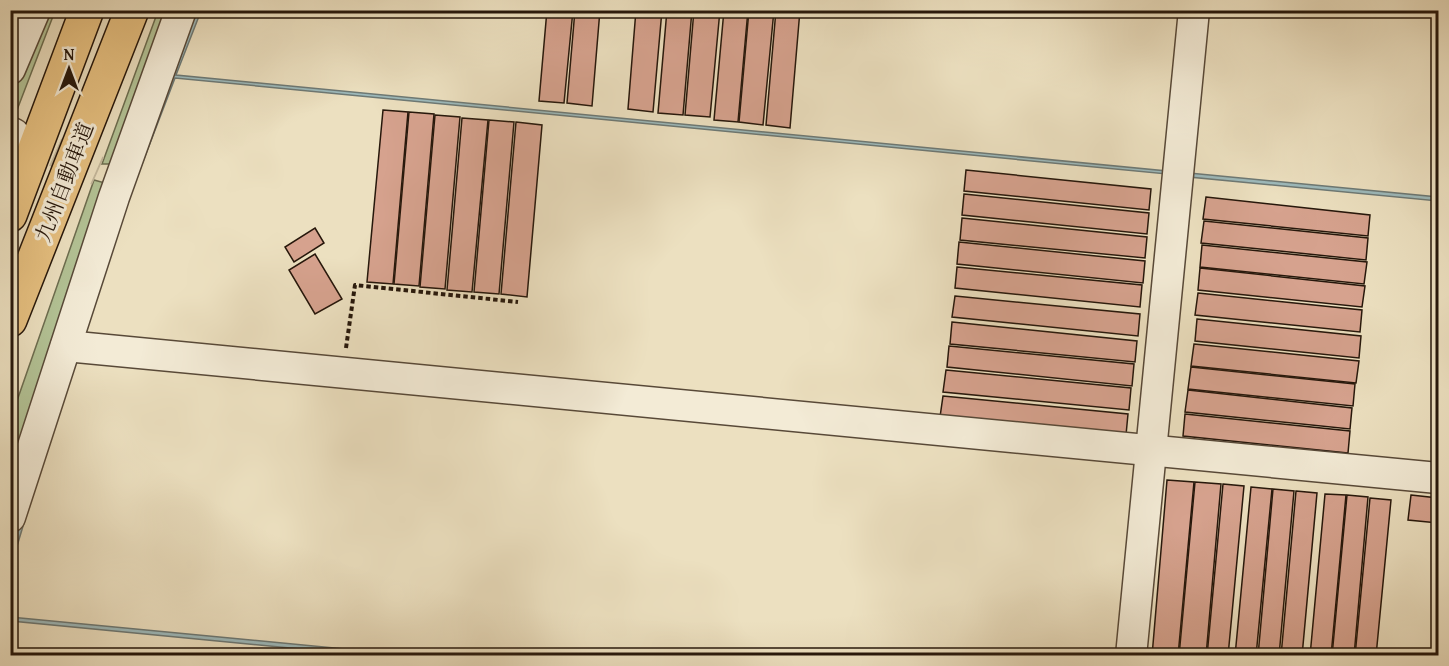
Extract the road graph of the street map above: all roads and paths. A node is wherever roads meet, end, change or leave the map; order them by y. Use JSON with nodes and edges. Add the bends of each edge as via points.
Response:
{"nodes":[{"id":1,"x":35,"y":10,"type":"edge"},
{"id":2,"x":87,"y":10,"type":"edge"},
{"id":3,"x":132,"y":10,"type":"edge"},
{"id":4,"x":181,"y":10,"type":"edge"},
{"id":5,"x":1194,"y":10,"type":"edge"},
{"id":6,"x":10,"y":69,"type":"edge"},
{"id":7,"x":10,"y":215,"type":"edge"},
{"id":8,"x":518,"y":302,"type":"dead end"},
{"id":9,"x":10,"y":320,"type":"edge"},
{"id":10,"x":66,"y":346,"type":"junction"},
{"id":11,"x":343,"y":372,"type":"junction"},
{"id":12,"x":1151,"y":450,"type":"junction"},
{"id":13,"x":1438,"y":478,"type":"edge"},
{"id":14,"x":10,"y":517,"type":"edge"},
{"id":15,"x":1131,"y":656,"type":"edge"}],
"edges":[{"from":1,"to":6,"type":"street"},
{"from":2,"to":7,"type":"highway","name":"九州自動車道"},
{"from":3,"to":9,"type":"highway","name":"九州自動車道"},
{"from":4,"to":10,"type":"street","via":[[109,176]]},
{"from":5,"to":12,"type":"street"},
{"from":8,"to":11,"type":"path","via":[[355,285]]},
{"from":10,"to":11,"type":"street"},
{"from":10,"to":14,"type":"street"},
{"from":11,"to":12,"type":"street"},
{"from":12,"to":13,"type":"street"},
{"from":12,"to":15,"type":"street"}]}
